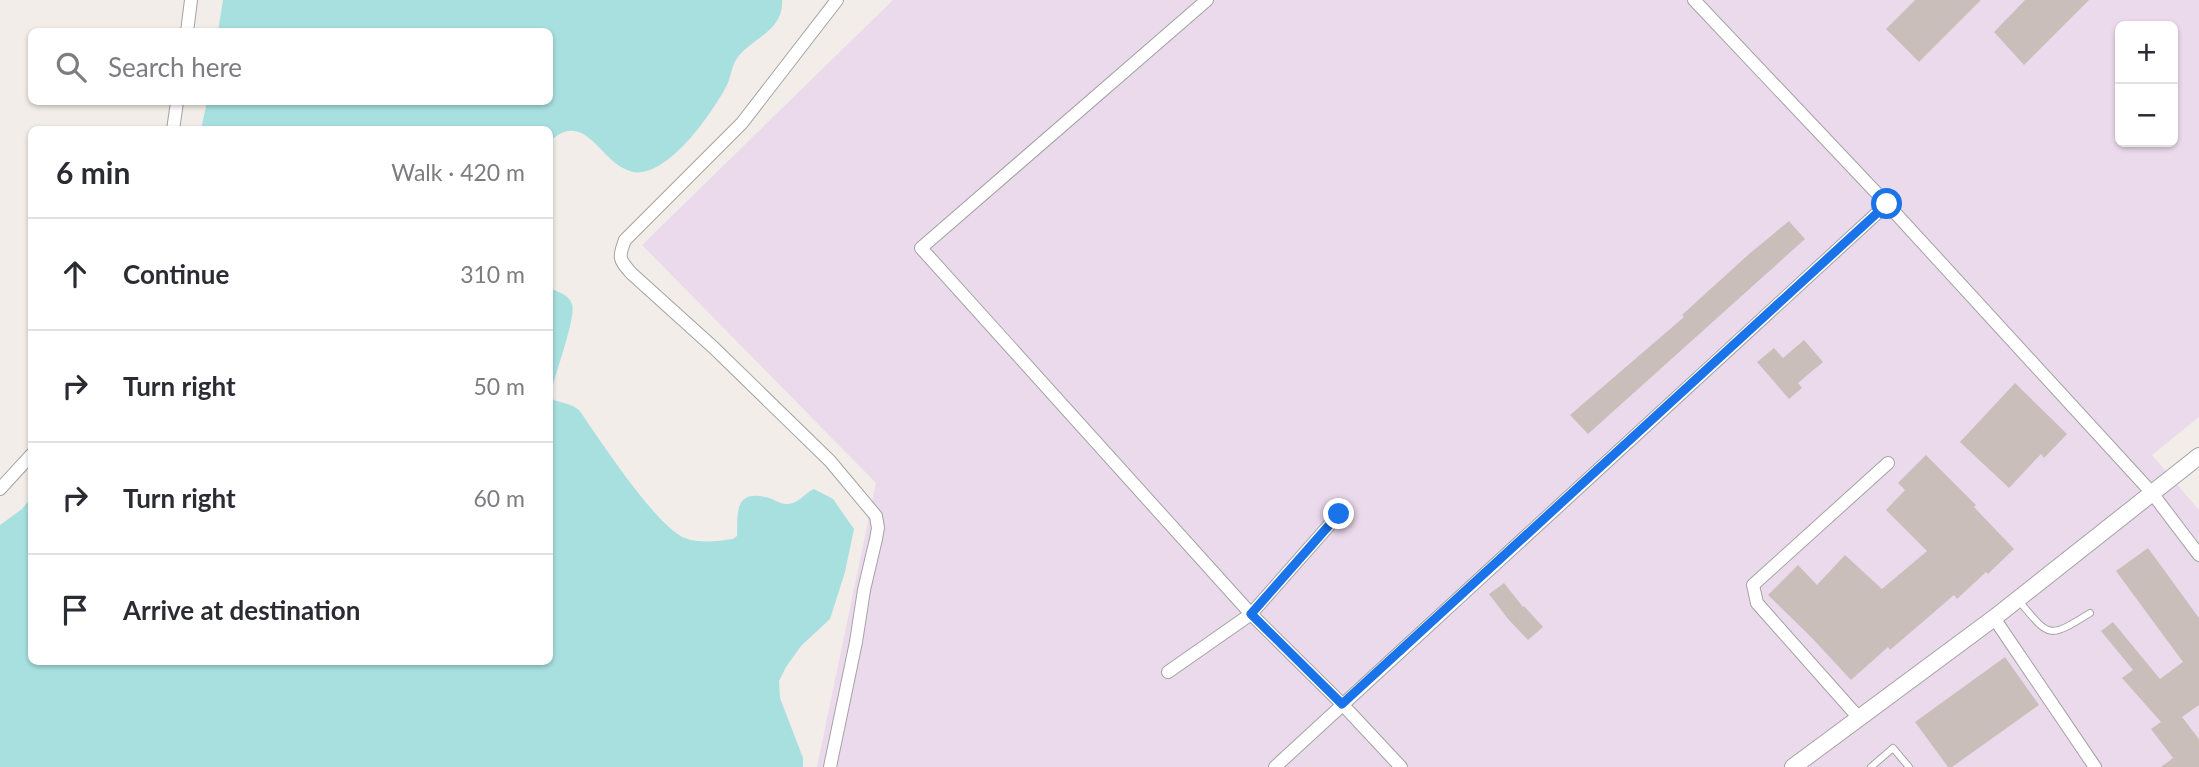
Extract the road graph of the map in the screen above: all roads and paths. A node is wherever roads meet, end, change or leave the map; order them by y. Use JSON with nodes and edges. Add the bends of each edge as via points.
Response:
{"nodes":[{"id":1,"x":191,"y":0,"type":"edge"},
{"id":2,"x":837,"y":0,"type":"edge"},
{"id":3,"x":1207,"y":0,"type":"edge"},
{"id":4,"x":1694,"y":0,"type":"edge"},
{"id":5,"x":188,"y":28,"type":"edge"},
{"id":6,"x":177,"y":105,"type":"edge"},
{"id":7,"x":174,"y":126,"type":"edge"},
{"id":8,"x":1887,"y":204,"type":"junction"},
{"id":9,"x":2199,"y":456,"type":"edge"},
{"id":10,"x":28,"y":458,"type":"edge"},
{"id":11,"x":1888,"y":463,"type":"dead end"},
{"id":12,"x":0,"y":489,"type":"edge"},
{"id":13,"x":2151,"y":493,"type":"junction"},
{"id":14,"x":1339,"y":514,"type":"dead end"},
{"id":15,"x":2199,"y":555,"type":"edge"},
{"id":16,"x":2018,"y":599,"type":"junction"},
{"id":17,"x":2090,"y":613,"type":"dead end"},
{"id":18,"x":1251,"y":614,"type":"junction"},
{"id":19,"x":1994,"y":618,"type":"junction"},
{"id":20,"x":1168,"y":672,"type":"dead end"},
{"id":21,"x":1342,"y":704,"type":"junction"},
{"id":22,"x":1859,"y":718,"type":"junction"},
{"id":23,"x":830,"y":767,"type":"edge"},
{"id":24,"x":1275,"y":767,"type":"edge"},
{"id":25,"x":1401,"y":767,"type":"edge"},
{"id":26,"x":1793,"y":767,"type":"edge"},
{"id":27,"x":1871,"y":767,"type":"edge"},
{"id":28,"x":1909,"y":767,"type":"edge"},
{"id":29,"x":2095,"y":767,"type":"edge"}],
"edges":[{"from":1,"to":5,"type":"street"},
{"from":2,"to":23,"type":"street","via":[[742,123],[625,240],[620,254],[631,273],[830,461],[876,516],[878,528]]},
{"from":3,"to":18,"type":"street","via":[[921,248]]},
{"from":4,"to":8,"type":"street"},
{"from":6,"to":7,"type":"street"},
{"from":8,"to":13,"type":"street"},
{"from":8,"to":21,"type":"street"},
{"from":9,"to":13,"type":"street"},
{"from":10,"to":12,"type":"street"},
{"from":11,"to":22,"type":"street","via":[[1753,585],[1756,603]]},
{"from":13,"to":15,"type":"street"},
{"from":13,"to":16,"type":"street"},
{"from":14,"to":18,"type":"street"},
{"from":16,"to":17,"type":"lane","via":[[2043,629],[2050,631]]},
{"from":16,"to":19,"type":"street"},
{"from":18,"to":20,"type":"street"},
{"from":18,"to":21,"type":"street"},
{"from":19,"to":22,"type":"street"},
{"from":19,"to":29,"type":"street"},
{"from":21,"to":24,"type":"street"},
{"from":21,"to":25,"type":"street"},
{"from":22,"to":26,"type":"street"},
{"from":27,"to":28,"type":"lane","via":[[1894,748]]}]}
